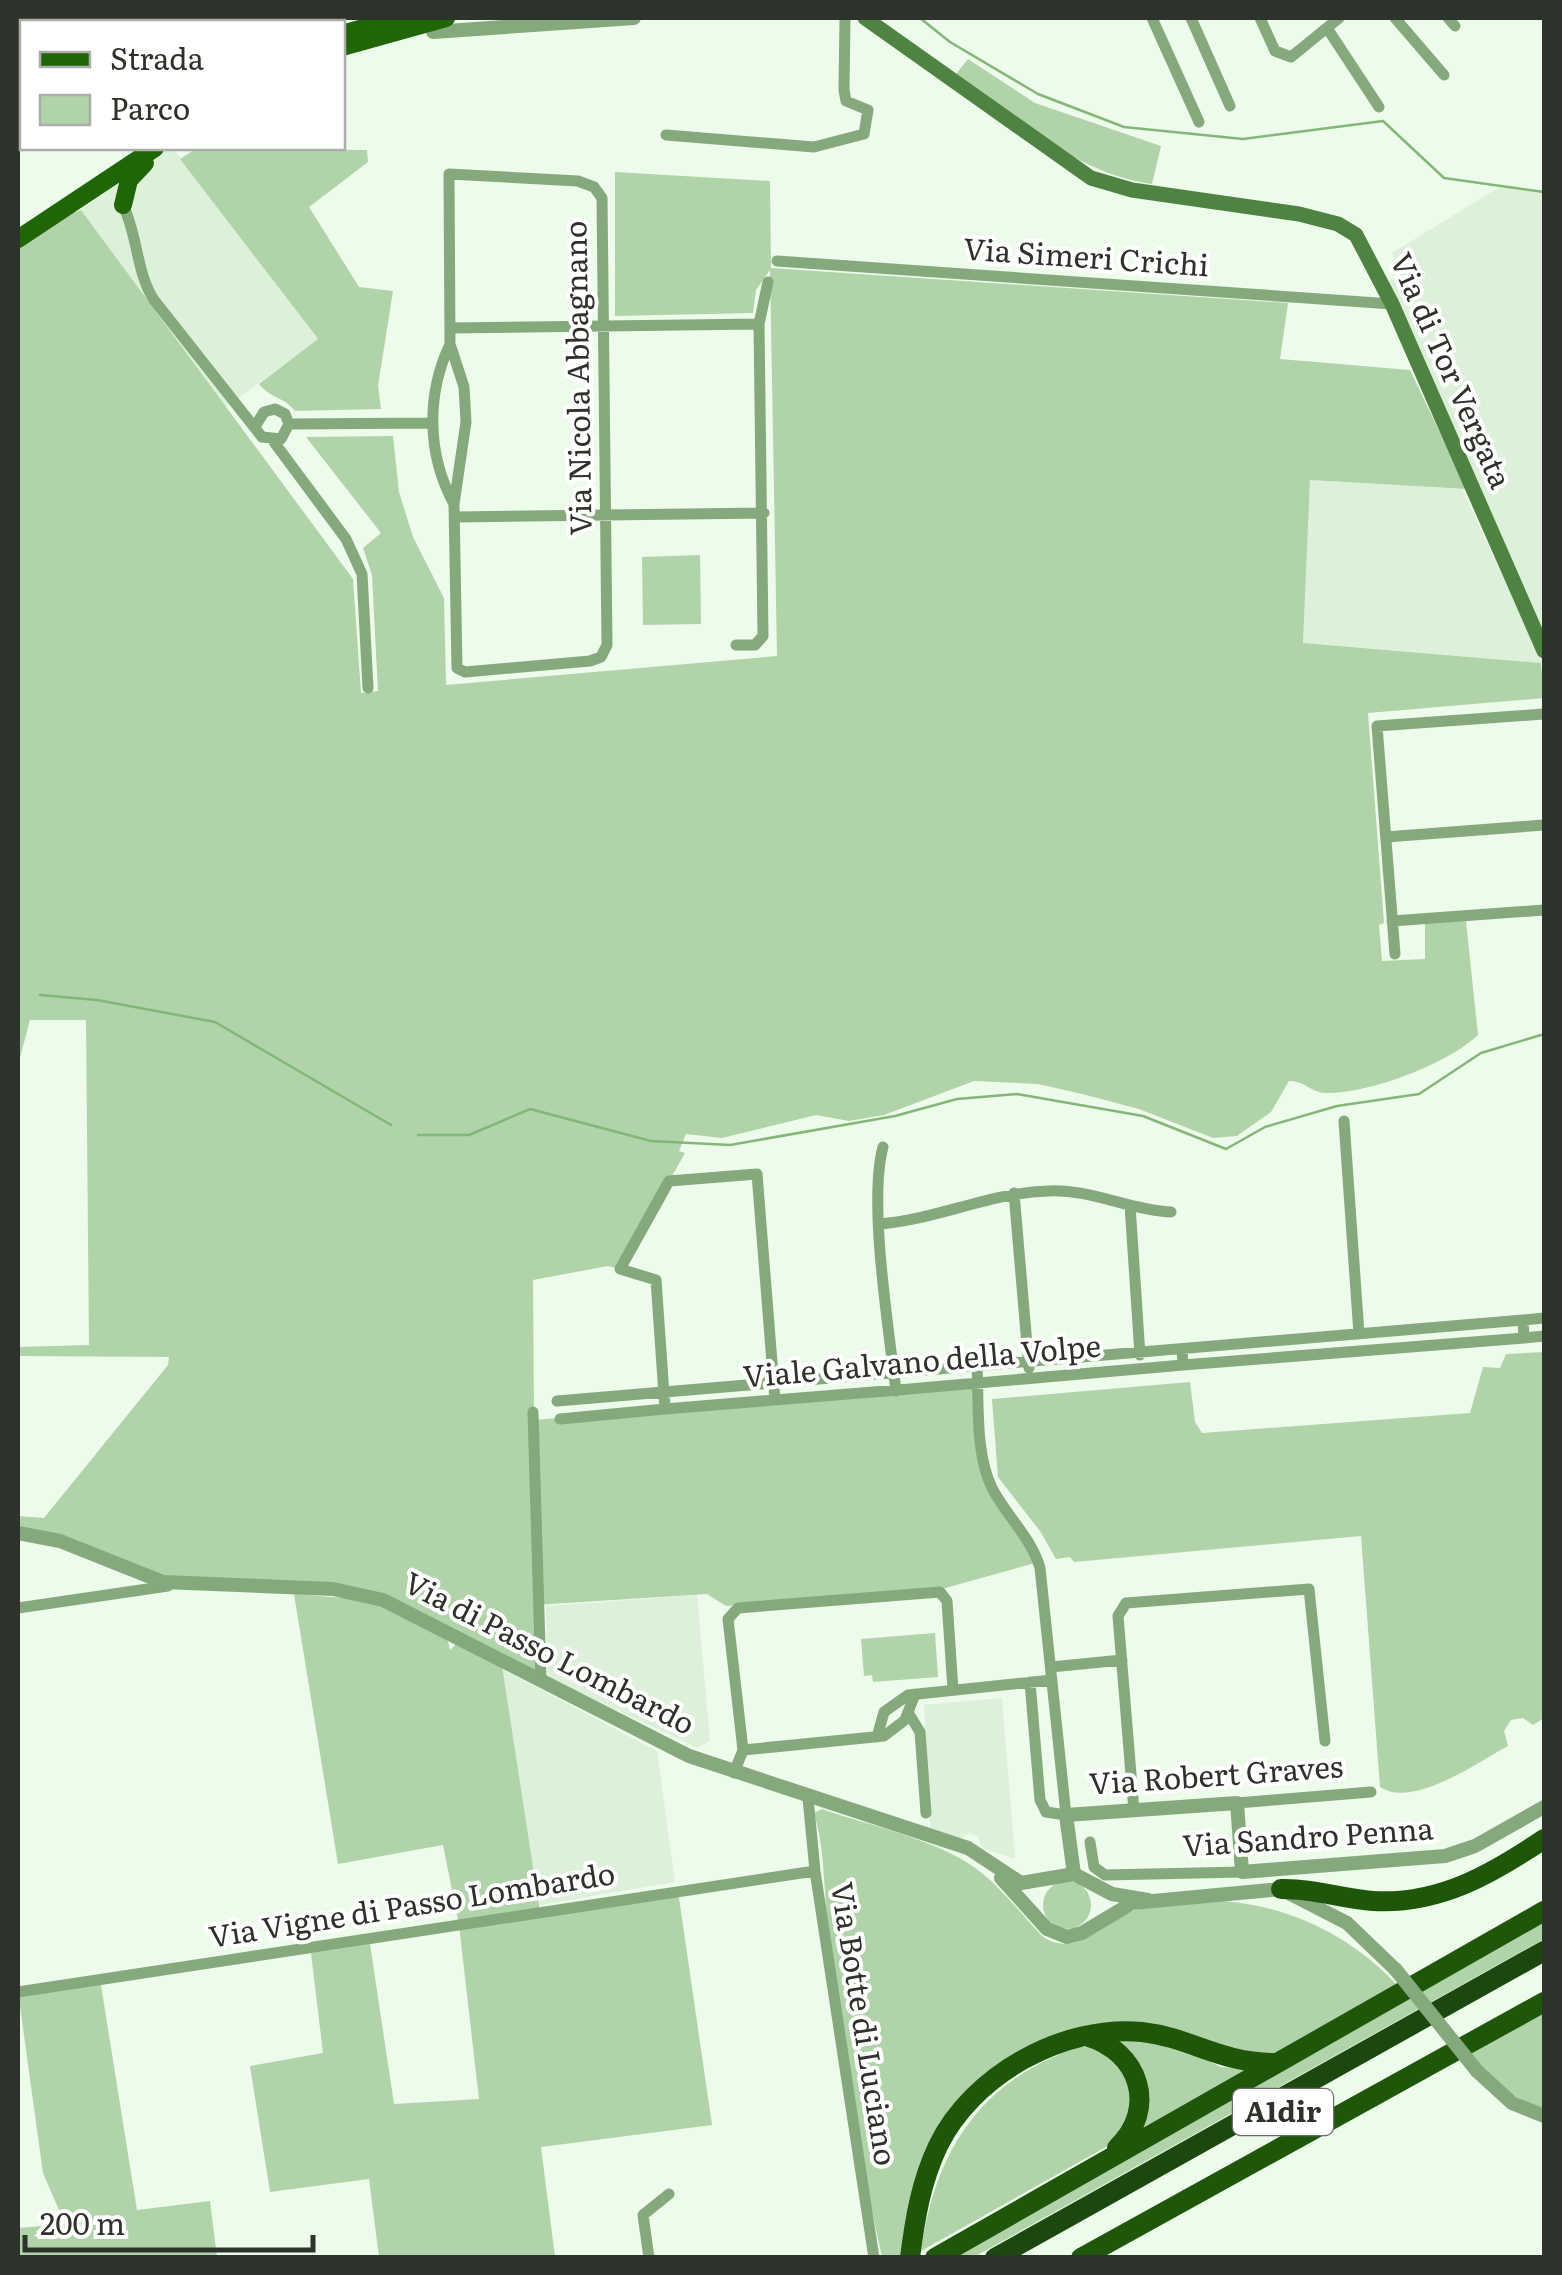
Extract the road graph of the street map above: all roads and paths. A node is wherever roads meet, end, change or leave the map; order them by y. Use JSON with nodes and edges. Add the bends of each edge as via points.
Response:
{"nodes":[{"id":1,"x":399,"y":18,"type":"edge"},
{"id":2,"x":446,"y":18,"type":"edge"},
{"id":3,"x":634,"y":18,"type":"edge"},
{"id":4,"x":845,"y":18,"type":"edge"},
{"id":5,"x":1152,"y":18,"type":"edge"},
{"id":6,"x":1192,"y":18,"type":"edge"},
{"id":7,"x":1260,"y":18,"type":"edge"},
{"id":8,"x":1339,"y":18,"type":"edge"},
{"id":9,"x":1396,"y":18,"type":"edge"},
{"id":10,"x":869,"y":19,"type":"edge"},
{"id":11,"x":1327,"y":28,"type":"junction"},
{"id":12,"x":433,"y":32,"type":"joint"},
{"id":13,"x":345,"y":33,"type":"edge"},
{"id":14,"x":362,"y":42,"type":"junction"},
{"id":15,"x":345,"y":46,"type":"edge"},
{"id":16,"x":1444,"y":75,"type":"dead end"},
{"id":17,"x":1230,"y":106,"type":"dead end"},
{"id":18,"x":1380,"y":108,"type":"dead end"},
{"id":19,"x":1200,"y":122,"type":"dead end"},
{"id":20,"x":666,"y":135,"type":"dead end"},
{"id":21,"x":133,"y":150,"type":"edge"},
{"id":22,"x":151,"y":150,"type":"edge"},
{"id":23,"x":153,"y":150,"type":"edge"},
{"id":24,"x":114,"y":168,"type":"junction"},
{"id":25,"x":123,"y":205,"type":"junction"},
{"id":26,"x":62,"y":210,"type":"junction"},
{"id":27,"x":18,"y":226,"type":"edge"},
{"id":28,"x":18,"y":239,"type":"edge"},
{"id":29,"x":776,"y":261,"type":"dead end"},
{"id":30,"x":768,"y":282,"type":"dead end"},
{"id":31,"x":1392,"y":304,"type":"junction"},
{"id":32,"x":759,"y":324,"type":"junction"},
{"id":33,"x":605,"y":326,"type":"junction"},
{"id":34,"x":450,"y":328,"type":"junction"},
{"id":35,"x":450,"y":344,"type":"junction"},
{"id":36,"x":464,"y":387,"type":"junction"},
{"id":37,"x":436,"y":388,"type":"junction"},
{"id":38,"x":431,"y":423,"type":"junction"},
{"id":39,"x":289,"y":424,"type":"junction"},
{"id":40,"x":256,"y":425,"type":"junction"},
{"id":41,"x":274,"y":442,"type":"junction"},
{"id":42,"x":464,"y":456,"type":"junction"},
{"id":43,"x":437,"y":459,"type":"junction"},
{"id":44,"x":455,"y":510,"type":"junction"},
{"id":45,"x":764,"y":513,"type":"junction"},
{"id":46,"x":606,"y":514,"type":"junction"},
{"id":47,"x":1542,"y":642,"type":"edge"},
{"id":48,"x":736,"y":645,"type":"dead end"},
{"id":49,"x":368,"y":688,"type":"dead end"},
{"id":50,"x":1544,"y":714,"type":"edge"},
{"id":51,"x":1544,"y":825,"type":"edge"},
{"id":52,"x":1386,"y":837,"type":"junction"},
{"id":53,"x":1544,"y":910,"type":"edge"},
{"id":54,"x":1392,"y":921,"type":"junction"},
{"id":55,"x":1395,"y":954,"type":"dead end"},
{"id":56,"x":1344,"y":1121,"type":"dead end"},
{"id":57,"x":882,"y":1147,"type":"dead end"},
{"id":58,"x":1014,"y":1193,"type":"junction"},
{"id":59,"x":1130,"y":1205,"type":"junction"},
{"id":60,"x":1171,"y":1212,"type":"dead end"},
{"id":61,"x":880,"y":1224,"type":"junction"},
{"id":62,"x":1544,"y":1318,"type":"edge"},
{"id":63,"x":1522,"y":1320,"type":"junction"},
{"id":64,"x":1360,"y":1334,"type":"junction"},
{"id":65,"x":1544,"y":1336,"type":"edge"},
{"id":66,"x":1524,"y":1338,"type":"junction"},
{"id":67,"x":1182,"y":1348,"type":"junction"},
{"id":68,"x":1140,"y":1352,"type":"junction"},
{"id":69,"x":1029,"y":1361,"type":"junction"},
{"id":70,"x":977,"y":1365,"type":"junction"},
{"id":71,"x":1183,"y":1365,"type":"junction"},
{"id":72,"x":1141,"y":1369,"type":"junction"},
{"id":73,"x":894,"y":1372,"type":"junction"},
{"id":74,"x":1030,"y":1379,"type":"junction"},
{"id":75,"x":775,"y":1382,"type":"junction"},
{"id":76,"x":978,"y":1384,"type":"junction"},
{"id":77,"x":664,"y":1390,"type":"junction"},
{"id":78,"x":896,"y":1391,"type":"junction"},
{"id":79,"x":776,"y":1400,"type":"junction"},
{"id":80,"x":557,"y":1401,"type":"dead end"},
{"id":81,"x":665,"y":1409,"type":"junction"},
{"id":82,"x":533,"y":1412,"type":"dead end"},
{"id":83,"x":560,"y":1419,"type":"dead end"},
{"id":84,"x":18,"y":1532,"type":"edge"},
{"id":85,"x":183,"y":1584,"type":"junction"},
{"id":86,"x":18,"y":1608,"type":"edge"},
{"id":87,"x":1122,"y":1660,"type":"junction"},
{"id":88,"x":1052,"y":1673,"type":"junction"},
{"id":89,"x":541,"y":1681,"type":"junction"},
{"id":90,"x":1030,"y":1682,"type":"junction"},
{"id":91,"x":953,"y":1690,"type":"junction"},
{"id":92,"x":915,"y":1694,"type":"junction"},
{"id":93,"x":909,"y":1714,"type":"junction"},
{"id":94,"x":877,"y":1738,"type":"junction"},
{"id":95,"x":1325,"y":1742,"type":"dead end"},
{"id":96,"x":742,"y":1750,"type":"junction"},
{"id":97,"x":734,"y":1772,"type":"junction"},
{"id":98,"x":1371,"y":1792,"type":"dead end"},
{"id":99,"x":808,"y":1798,"type":"junction"},
{"id":100,"x":1237,"y":1803,"type":"junction"},
{"id":101,"x":1544,"y":1807,"type":"edge"},
{"id":102,"x":1134,"y":1811,"type":"junction"},
{"id":103,"x":926,"y":1814,"type":"dead end"},
{"id":104,"x":1066,"y":1815,"type":"junction"},
{"id":105,"x":1544,"y":1839,"type":"edge"},
{"id":106,"x":1090,"y":1842,"type":"dead end"},
{"id":107,"x":988,"y":1862,"type":"junction"},
{"id":108,"x":815,"y":1871,"type":"junction"},
{"id":109,"x":1242,"y":1872,"type":"junction"},
{"id":110,"x":1074,"y":1874,"type":"junction"},
{"id":111,"x":1049,"y":1879,"type":"junction"},
{"id":112,"x":1091,"y":1883,"type":"junction"},
{"id":113,"x":1281,"y":1889,"type":"junction"},
{"id":114,"x":1148,"y":1900,"type":"junction"},
{"id":115,"x":1544,"y":1912,"type":"edge"},
{"id":116,"x":1040,"y":1921,"type":"junction"},
{"id":117,"x":1091,"y":1926,"type":"junction"},
{"id":118,"x":1544,"y":1951,"type":"edge"},
{"id":119,"x":1544,"y":1966,"type":"edge"},
{"id":120,"x":18,"y":1992,"type":"edge"},
{"id":121,"x":1544,"y":2002,"type":"edge"},
{"id":122,"x":1085,"y":2036,"type":"junction"},
{"id":123,"x":1278,"y":2063,"type":"junction"},
{"id":124,"x":1544,"y":2116,"type":"edge"},
{"id":125,"x":1092,"y":2168,"type":"junction"},
{"id":126,"x":669,"y":2194,"type":"dead end"},
{"id":127,"x":911,"y":2248,"type":"edge"},
{"id":128,"x":649,"y":2258,"type":"edge"},
{"id":129,"x":874,"y":2258,"type":"edge"},
{"id":130,"x":935,"y":2258,"type":"edge"},
{"id":131,"x":995,"y":2258,"type":"edge"},
{"id":132,"x":1022,"y":2258,"type":"edge"},
{"id":133,"x":1080,"y":2258,"type":"edge"}],
"edges":[{"from":1,"to":13,"type":"main road"},
{"from":2,"to":14,"type":"main road"},
{"from":3,"to":12,"type":"street"},
{"from":4,"to":20,"type":"street","via":[[844,90],[846,101],[868,110],[864,134],[814,147]]},
{"from":5,"to":19,"type":"street"},
{"from":6,"to":17,"type":"street"},
{"from":7,"to":11,"type":"street","via":[[1283,57]]},
{"from":8,"to":11,"type":"street"},
{"from":9,"to":16,"type":"street"},
{"from":10,"to":31,"type":"main road","name":"Via di Tor Vergata","via":[[1091,178],[1344,227],[1363,243]]},
{"from":11,"to":18,"type":"street"},
{"from":12,"to":14,"type":"main road"},
{"from":14,"to":15,"type":"main road"},
{"from":21,"to":24,"type":"main road"},
{"from":22,"to":24,"type":"main road"},
{"from":23,"to":25,"type":"main road","via":[[130,178]]},
{"from":24,"to":25,"type":"main road"},
{"from":24,"to":26,"type":"main road"},
{"from":24,"to":27,"type":"main road"},
{"from":25,"to":26,"type":"main road","via":[[101,197]]},
{"from":25,"to":40,"type":"street","via":[[146,287]]},
{"from":26,"to":28,"type":"main road"},
{"from":29,"to":31,"type":"street","name":"Via Simeri Crichi"},
{"from":30,"to":32,"type":"street"},
{"from":31,"to":47,"type":"main road","name":"Via di Tor Vergata"},
{"from":32,"to":33,"type":"street"},
{"from":32,"to":45,"type":"street"},
{"from":33,"to":34,"type":"street"},
{"from":33,"to":34,"type":"street","name":"Via Nicola Abbagnano","via":[[602,198],[594,187],[449,174]]},
{"from":33,"to":46,"type":"street","name":"Via Nicola Abbagnano"},
{"from":34,"to":35,"type":"street"},
{"from":35,"to":36,"type":"street"},
{"from":35,"to":37,"type":"street"},
{"from":36,"to":37,"type":"street","via":[[450,379]]},
{"from":36,"to":42,"type":"street"},
{"from":37,"to":38,"type":"street"},
{"from":38,"to":39,"type":"street"},
{"from":38,"to":43,"type":"street"},
{"from":39,"to":40,"type":"street","via":[[275,409]]},
{"from":39,"to":41,"type":"street"},
{"from":40,"to":41,"type":"street"},
{"from":41,"to":49,"type":"street","via":[[346,538],[362,574]]},
{"from":42,"to":43,"type":"street"},
{"from":42,"to":44,"type":"street"},
{"from":43,"to":44,"type":"street"},
{"from":44,"to":46,"type":"street"},
{"from":44,"to":46,"type":"street","name":"Via Nicola Abbagnano","via":[[457,668],[465,672],[601,656]]},
{"from":45,"to":46,"type":"street"},
{"from":45,"to":48,"type":"street","via":[[763,636],[755,645]]},
{"from":50,"to":52,"type":"street","via":[[1377,726]]},
{"from":51,"to":52,"type":"street"},
{"from":52,"to":54,"type":"street"},
{"from":53,"to":54,"type":"street"},
{"from":54,"to":55,"type":"street"},
{"from":56,"to":64,"type":"street"},
{"from":57,"to":61,"type":"street"},
{"from":58,"to":59,"type":"street","via":[[1078,1192]]},
{"from":58,"to":61,"type":"street","via":[[928,1219]]},
{"from":58,"to":69,"type":"street"},
{"from":59,"to":60,"type":"street"},
{"from":59,"to":68,"type":"street"},
{"from":61,"to":73,"type":"street"},
{"from":62,"to":63,"type":"street","name":"Viale Galvano della Volpe"},
{"from":63,"to":64,"type":"street","name":"Viale Galvano della Volpe"},
{"from":63,"to":66,"type":"street"},
{"from":64,"to":67,"type":"street","name":"Viale Galvano della Volpe"},
{"from":65,"to":66,"type":"street","name":"Viale Galvano della Volpe"},
{"from":66,"to":71,"type":"street","name":"Viale Galvano della Volpe"},
{"from":67,"to":68,"type":"street","name":"Viale Galvano della Volpe"},
{"from":67,"to":71,"type":"street"},
{"from":68,"to":69,"type":"street","name":"Viale Galvano della Volpe"},
{"from":68,"to":72,"type":"street"},
{"from":69,"to":70,"type":"street","name":"Viale Galvano della Volpe"},
{"from":69,"to":74,"type":"street"},
{"from":70,"to":73,"type":"street","name":"Viale Galvano della Volpe"},
{"from":70,"to":76,"type":"street"},
{"from":71,"to":72,"type":"street","name":"Viale Galvano della Volpe"},
{"from":72,"to":74,"type":"street","name":"Viale Galvano della Volpe"},
{"from":73,"to":75,"type":"street","name":"Viale Galvano della Volpe"},
{"from":73,"to":78,"type":"street"},
{"from":74,"to":76,"type":"street","name":"Viale Galvano della Volpe"},
{"from":75,"to":77,"type":"street","name":"Viale Galvano della Volpe"},
{"from":75,"to":77,"type":"street","via":[[758,1174],[669,1181],[614,1268],[656,1280]]},
{"from":75,"to":79,"type":"street"},
{"from":76,"to":78,"type":"street","name":"Viale Galvano della Volpe"},
{"from":76,"to":88,"type":"street","via":[[986,1471],[1038,1562]]},
{"from":77,"to":80,"type":"street","name":"Viale Galvano della Volpe"},
{"from":77,"to":81,"type":"street"},
{"from":78,"to":79,"type":"street","name":"Viale Galvano della Volpe"},
{"from":79,"to":81,"type":"street","name":"Viale Galvano della Volpe"},
{"from":81,"to":83,"type":"street","name":"Viale Galvano della Volpe"},
{"from":82,"to":89,"type":"street"},
{"from":84,"to":85,"type":"street","name":"Via di Passo Lombardo"},
{"from":85,"to":86,"type":"street"},
{"from":85,"to":89,"type":"street","name":"Via di Passo Lombardo","via":[[366,1594]]},
{"from":87,"to":88,"type":"street"},
{"from":87,"to":95,"type":"street","via":[[1118,1613],[1126,1603],[1305,1587],[1312,1596]]},
{"from":87,"to":102,"type":"street"},
{"from":88,"to":90,"type":"street"},
{"from":88,"to":104,"type":"street"},
{"from":89,"to":97,"type":"street","name":"Via di Passo Lombardo","via":[[656,1741]]},
{"from":90,"to":91,"type":"street"},
{"from":90,"to":104,"type":"street","via":[[1040,1800],[1046,1812]]},
{"from":91,"to":92,"type":"street"},
{"from":91,"to":96,"type":"street","via":[[946,1598],[938,1592],[735,1609],[728,1619],[741,1681]]},
{"from":92,"to":93,"type":"street"},
{"from":92,"to":94,"type":"street","via":[[887,1708]]},
{"from":93,"to":94,"type":"street"},
{"from":93,"to":103,"type":"street","via":[[920,1732]]},
{"from":94,"to":96,"type":"street"},
{"from":96,"to":97,"type":"street"},
{"from":97,"to":99,"type":"street","name":"Via di Passo Lombardo"},
{"from":98,"to":100,"type":"street","name":"Via Robert Graves"},
{"from":99,"to":107,"type":"street","name":"Via di Passo Lombardo","via":[[968,1848]]},
{"from":99,"to":108,"type":"street","name":"Via Botte di Luciano"},
{"from":100,"to":102,"type":"street","name":"Via Robert Graves"},
{"from":100,"to":109,"type":"street"},
{"from":101,"to":109,"type":"street","name":"Via Sandro Penna","via":[[1445,1856]]},
{"from":102,"to":104,"type":"street","name":"Via Robert Graves"},
{"from":104,"to":110,"type":"street"},
{"from":105,"to":113,"type":"highway","via":[[1466,1886],[1404,1901]]},
{"from":106,"to":109,"type":"street","name":"Via Sandro Penna","via":[[1094,1867],[1105,1875]]},
{"from":107,"to":111,"type":"street","name":"Via di Passo Lombardo","via":[[1021,1883]]},
{"from":107,"to":116,"type":"street","name":"Via di Passo Lombardo"},
{"from":108,"to":120,"type":"street","name":"Via Vigne di Passo Lombardo"},
{"from":108,"to":129,"type":"street","name":"Via Botte di Luciano"},
{"from":110,"to":111,"type":"street"},
{"from":110,"to":112,"type":"street"},
{"from":111,"to":116,"type":"street","via":[[1036,1900]]},
{"from":112,"to":114,"type":"street"},
{"from":112,"to":117,"type":"street","via":[[1099,1907]]},
{"from":113,"to":114,"type":"street"},
{"from":113,"to":124,"type":"street","bridge":true,"via":[[1347,1923],[1396,1970],[1478,2071],[1512,2103]]},
{"from":114,"to":117,"type":"street"},
{"from":115,"to":123,"type":"highway"},
{"from":116,"to":117,"type":"street","via":[[1067,1937]]},
{"from":118,"to":131,"type":"highway","number":"A1dir"},
{"from":119,"to":132,"type":"highway","number":"A1dir"},
{"from":121,"to":133,"type":"highway"},
{"from":122,"to":123,"type":"highway","via":[[1146,2032],[1228,2060]]},
{"from":122,"to":125,"type":"highway","via":[[1120,2056],[1141,2093],[1134,2129]]},
{"from":122,"to":127,"type":"highway","via":[[1016,2065],[964,2108],[928,2168]]},
{"from":123,"to":125,"type":"highway"},
{"from":125,"to":130,"type":"highway"},
{"from":126,"to":128,"type":"street","via":[[643,2215]]}]}
